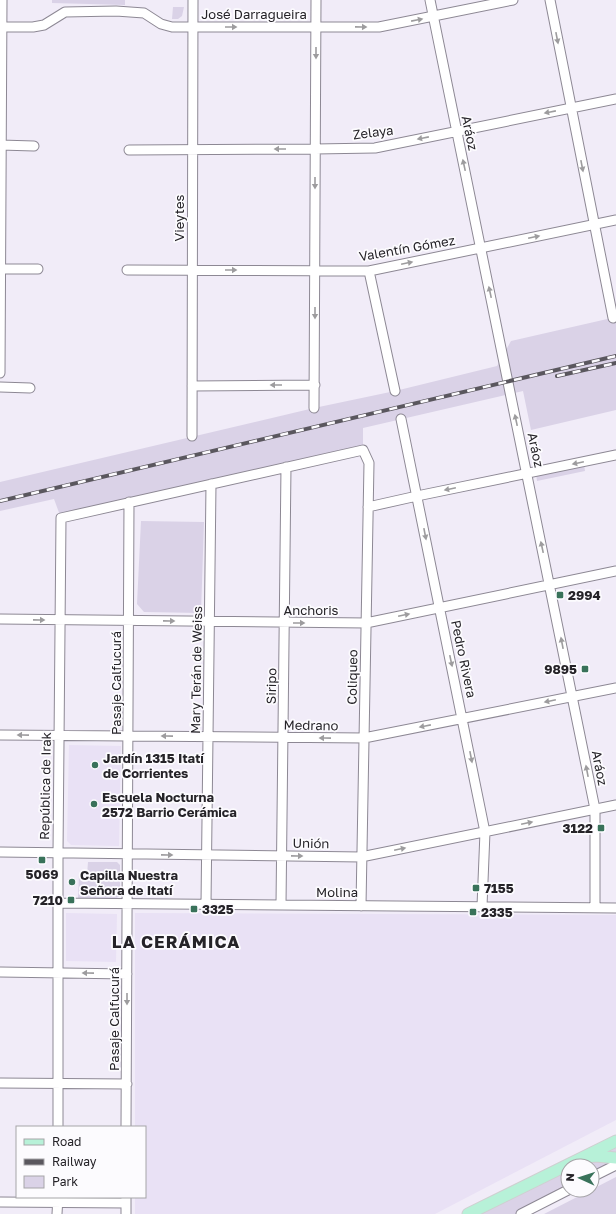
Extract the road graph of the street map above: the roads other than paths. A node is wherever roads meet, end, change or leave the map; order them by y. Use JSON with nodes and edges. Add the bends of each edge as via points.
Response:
{"nodes":[{"id":1,"x":2,"y":0,"type":"edge"},
{"id":2,"x":193,"y":0,"type":"edge"},
{"id":3,"x":316,"y":0,"type":"edge"},
{"id":4,"x":430,"y":0,"type":"edge"},
{"id":5,"x":513,"y":0,"type":"edge"},
{"id":6,"x":550,"y":0,"type":"edge"},
{"id":7,"x":433,"y":16,"type":"junction"},
{"id":8,"x":316,"y":26,"type":"junction"},
{"id":9,"x":1,"y":27,"type":"edge"},
{"id":10,"x":192,"y":27,"type":"junction"},
{"id":11,"x":616,"y":99,"type":"edge"},
{"id":12,"x":571,"y":108,"type":"junction"},
{"id":13,"x":457,"y":131,"type":"junction"},
{"id":14,"x":1,"y":145,"type":"edge"},
{"id":15,"x":34,"y":146,"type":"dead end"},
{"id":16,"x":192,"y":149,"type":"junction"},
{"id":17,"x":129,"y":150,"type":"dead end"},
{"id":18,"x":316,"y":150,"type":"junction"},
{"id":19,"x":616,"y":220,"type":"edge"},
{"id":20,"x":594,"y":224,"type":"junction"},
{"id":21,"x":481,"y":248,"type":"junction"},
{"id":22,"x":0,"y":269,"type":"edge"},
{"id":23,"x":38,"y":269,"type":"dead end"},
{"id":24,"x":127,"y":270,"type":"dead end"},
{"id":25,"x":192,"y":270,"type":"junction"},
{"id":26,"x":315,"y":270,"type":"junction"},
{"id":27,"x":369,"y":271,"type":"junction"},
{"id":28,"x":612,"y":318,"type":"dead end"},
{"id":29,"x":0,"y":373,"type":"edge"},
{"id":30,"x":314,"y":385,"type":"junction"},
{"id":31,"x":192,"y":386,"type":"junction"},
{"id":32,"x":0,"y":387,"type":"edge"},
{"id":33,"x":30,"y":388,"type":"dead end"},
{"id":34,"x":395,"y":391,"type":"dead end"},
{"id":35,"x":314,"y":408,"type":"dead end"},
{"id":36,"x":401,"y":419,"type":"dead end"},
{"id":37,"x":192,"y":436,"type":"dead end"},
{"id":38,"x":616,"y":455,"type":"edge"},
{"id":39,"x":286,"y":467,"type":"junction"},
{"id":40,"x":527,"y":473,"type":"junction"},
{"id":41,"x":211,"y":484,"type":"junction"},
{"id":42,"x":418,"y":496,"type":"junction"},
{"id":43,"x":129,"y":502,"type":"junction"},
{"id":44,"x":368,"y":507,"type":"junction"},
{"id":45,"x":616,"y":571,"type":"edge"},
{"id":46,"x":550,"y":585,"type":"junction"},
{"id":47,"x":440,"y":607,"type":"junction"},
{"id":48,"x":0,"y":619,"type":"edge"},
{"id":49,"x":60,"y":620,"type":"junction"},
{"id":50,"x":129,"y":621,"type":"junction"},
{"id":51,"x":209,"y":622,"type":"junction"},
{"id":52,"x":284,"y":623,"type":"junction"},
{"id":53,"x":366,"y":623,"type":"junction"},
{"id":54,"x":616,"y":688,"type":"edge"},
{"id":55,"x":572,"y":697,"type":"junction"},
{"id":56,"x":463,"y":719,"type":"junction"},
{"id":57,"x":0,"y":735,"type":"edge"},
{"id":58,"x":59,"y":735,"type":"junction"},
{"id":59,"x":128,"y":736,"type":"junction"},
{"id":60,"x":208,"y":737,"type":"junction"},
{"id":61,"x":283,"y":737,"type":"junction"},
{"id":62,"x":364,"y":738,"type":"junction"},
{"id":63,"x":616,"y":805,"type":"edge"},
{"id":64,"x":595,"y":809,"type":"junction"},
{"id":65,"x":485,"y":832,"type":"junction"},
{"id":66,"x":0,"y":852,"type":"edge"},
{"id":67,"x":58,"y":853,"type":"junction"},
{"id":68,"x":128,"y":854,"type":"junction"},
{"id":69,"x":206,"y":855,"type":"junction"},
{"id":70,"x":282,"y":856,"type":"junction"},
{"id":71,"x":361,"y":857,"type":"junction"},
{"id":72,"x":58,"y":903,"type":"junction"},
{"id":73,"x":128,"y":904,"type":"junction"},
{"id":74,"x":206,"y":904,"type":"junction"},
{"id":75,"x":281,"y":905,"type":"junction"},
{"id":76,"x":361,"y":906,"type":"junction"},
{"id":77,"x":482,"y":906,"type":"junction"},
{"id":78,"x":595,"y":907,"type":"junction"},
{"id":79,"x":616,"y":908,"type":"edge"},
{"id":80,"x":0,"y":972,"type":"edge"},
{"id":81,"x":57,"y":972,"type":"junction"},
{"id":82,"x":127,"y":974,"type":"junction"},
{"id":83,"x":0,"y":1083,"type":"edge"},
{"id":84,"x":58,"y":1083,"type":"junction"},
{"id":85,"x":127,"y":1084,"type":"junction"},
{"id":86,"x":58,"y":1126,"type":"edge"},
{"id":87,"x":126,"y":1126,"type":"edge"},
{"id":88,"x":616,"y":1142,"type":"edge"},
{"id":89,"x":583,"y":1158,"type":"joint"},
{"id":90,"x":616,"y":1158,"type":"edge"},
{"id":91,"x":616,"y":1165,"type":"edge"},
{"id":92,"x":560,"y":1169,"type":"edge"},
{"id":93,"x":600,"y":1173,"type":"edge"},
{"id":94,"x":560,"y":1194,"type":"edge"},
{"id":95,"x":58,"y":1200,"type":"edge"},
{"id":96,"x":126,"y":1200,"type":"edge"},
{"id":97,"x":0,"y":1202,"type":"edge"},
{"id":98,"x":58,"y":1214,"type":"edge"},
{"id":99,"x":126,"y":1214,"type":"edge"},
{"id":100,"x":468,"y":1214,"type":"edge"},
{"id":101,"x":521,"y":1214,"type":"edge"}],
"edges":[{"from":1,"to":9,"type":"street"},
{"from":2,"to":10,"type":"street","name":"Vieytes"},
{"from":3,"to":8,"type":"street"},
{"from":4,"to":7,"type":"street","name":"Aráoz"},
{"from":5,"to":7,"type":"street","name":"José Darragueira"},
{"from":6,"to":12,"type":"street","one_way":true},
{"from":8,"to":7,"type":"street","name":"José Darragueira","one_way":true,"via":[[379,27]]},
{"from":7,"to":13,"type":"street","name":"Aráoz"},
{"from":10,"to":8,"type":"street","name":"José Darragueira","one_way":true},
{"from":8,"to":18,"type":"street","one_way":true},
{"from":9,"to":10,"type":"street","name":"José Darragueira","via":[[44,25],[65,12],[116,11],[144,13],[161,24],[172,27]]},
{"from":9,"to":14,"type":"street"},
{"from":10,"to":16,"type":"street","name":"Vieytes"},
{"from":11,"to":12,"type":"street","name":"Zelaya"},
{"from":12,"to":13,"type":"street","name":"Zelaya","one_way":true},
{"from":12,"to":20,"type":"street","one_way":true},
{"from":13,"to":18,"type":"street","name":"Zelaya","one_way":true,"via":[[375,148]]},
{"from":21,"to":13,"type":"street","name":"Aráoz","one_way":true},
{"from":14,"to":15,"type":"street"},
{"from":14,"to":22,"type":"street"},
{"from":16,"to":17,"type":"street","name":"Zelaya"},
{"from":18,"to":16,"type":"street","name":"Zelaya","one_way":true},
{"from":16,"to":25,"type":"street","name":"Vieytes"},
{"from":18,"to":26,"type":"street","one_way":true},
{"from":19,"to":20,"type":"street","name":"Valentín Gómez"},
{"from":21,"to":20,"type":"street","name":"Valentín Gómez","one_way":true},
{"from":20,"to":28,"type":"street"},
{"from":27,"to":21,"type":"street","name":"Valentín Gómez","one_way":true},
{"from":40,"to":21,"type":"street","name":"Aráoz","one_way":true},
{"from":22,"to":23,"type":"street"},
{"from":22,"to":29,"type":"street"},
{"from":24,"to":25,"type":"street","name":"Valentín Gómez"},
{"from":25,"to":26,"type":"street","name":"Valentín Gómez","one_way":true},
{"from":25,"to":31,"type":"street","name":"Vieytes"},
{"from":26,"to":27,"type":"street","name":"Valentín Gómez"},
{"from":26,"to":30,"type":"street","one_way":true},
{"from":27,"to":34,"type":"street"},
{"from":30,"to":31,"type":"street","one_way":true},
{"from":30,"to":35,"type":"street"},
{"from":31,"to":37,"type":"street","name":"Vieytes"},
{"from":32,"to":33,"type":"street"},
{"from":36,"to":42,"type":"street","name":"Pedro Rivera"},
{"from":38,"to":40,"type":"street","one_way":true},
{"from":39,"to":41,"type":"street"},
{"from":39,"to":44,"type":"street","name":"Coliqueo","via":[[363,450],[369,463]]},
{"from":39,"to":52,"type":"street","name":"Siripo"},
{"from":40,"to":42,"type":"street","one_way":true},
{"from":46,"to":40,"type":"street","name":"Aráoz","one_way":true},
{"from":41,"to":43,"type":"street"},
{"from":41,"to":51,"type":"street","name":"Mary Terán de Weiss"},
{"from":42,"to":44,"type":"street"},
{"from":42,"to":47,"type":"street","name":"Pedro Rivera","one_way":true},
{"from":43,"to":49,"type":"street","name":"República de Irak","via":[[62,518]]},
{"from":43,"to":50,"type":"street","name":"Pasaje Calfucurá"},
{"from":44,"to":53,"type":"street","name":"Coliqueo"},
{"from":45,"to":46,"type":"street","name":"Anchoris"},
{"from":46,"to":47,"type":"street","name":"Anchoris"},
{"from":55,"to":46,"type":"street","name":"Aráoz","one_way":true},
{"from":53,"to":47,"type":"street","name":"Anchoris","one_way":true},
{"from":47,"to":56,"type":"street","name":"Pedro Rivera","one_way":true},
{"from":48,"to":49,"type":"street","name":"Anchoris","one_way":true},
{"from":49,"to":50,"type":"street","name":"Anchoris"},
{"from":49,"to":58,"type":"street","name":"República de Irak"},
{"from":50,"to":51,"type":"street","name":"Anchoris","one_way":true},
{"from":50,"to":59,"type":"street","name":"Pasaje Calfucurá"},
{"from":51,"to":52,"type":"street","name":"Anchoris"},
{"from":51,"to":60,"type":"street","name":"Mary Terán de Weiss"},
{"from":52,"to":53,"type":"street","name":"Anchoris","one_way":true},
{"from":52,"to":61,"type":"street","name":"Siripo"},
{"from":53,"to":62,"type":"street","name":"Coliqueo"},
{"from":54,"to":55,"type":"street","name":"Medrano"},
{"from":55,"to":56,"type":"street","name":"Medrano","one_way":true},
{"from":64,"to":55,"type":"street","name":"Aráoz","one_way":true},
{"from":56,"to":62,"type":"street","name":"Medrano","one_way":true},
{"from":56,"to":65,"type":"street","name":"Pedro Rivera","one_way":true},
{"from":58,"to":57,"type":"street","name":"Medrano","one_way":true},
{"from":58,"to":59,"type":"street","name":"Medrano"},
{"from":58,"to":67,"type":"street","name":"República de Irak"},
{"from":60,"to":59,"type":"street","name":"Medrano","one_way":true},
{"from":59,"to":68,"type":"street","name":"Pasaje Calfucurá"},
{"from":60,"to":61,"type":"street","name":"Medrano"},
{"from":60,"to":69,"type":"street","name":"Mary Terán de Weiss"},
{"from":62,"to":61,"type":"street","name":"Medrano","one_way":true},
{"from":61,"to":70,"type":"street","name":"Siripo"},
{"from":62,"to":71,"type":"street","name":"Coliqueo"},
{"from":63,"to":64,"type":"street","name":"Unión"},
{"from":65,"to":64,"type":"street","name":"Unión","one_way":true},
{"from":64,"to":78,"type":"street","name":"Aráoz"},
{"from":71,"to":65,"type":"street","name":"Unión","one_way":true},
{"from":65,"to":77,"type":"street","name":"Pedro Rivera"},
{"from":66,"to":67,"type":"street","name":"Unión"},
{"from":67,"to":68,"type":"street","name":"Unión"},
{"from":67,"to":72,"type":"street","name":"República de Irak"},
{"from":68,"to":69,"type":"street","name":"Unión","one_way":true},
{"from":68,"to":73,"type":"street","name":"Pasaje Calfucurá"},
{"from":69,"to":70,"type":"street","name":"Unión"},
{"from":69,"to":74,"type":"street","name":"Mary Terán de Weiss"},
{"from":70,"to":71,"type":"street","name":"Unión","one_way":true},
{"from":70,"to":75,"type":"street","name":"Siripo"},
{"from":71,"to":76,"type":"street","name":"Coliqueo"},
{"from":72,"to":73,"type":"street","name":"Molina"},
{"from":72,"to":81,"type":"street","name":"República de Irak"},
{"from":73,"to":74,"type":"street","name":"Molina"},
{"from":73,"to":82,"type":"street","name":"Pasaje Calfucurá"},
{"from":74,"to":75,"type":"street","name":"Molina"},
{"from":75,"to":76,"type":"street","name":"Molina"},
{"from":76,"to":77,"type":"street","name":"Molina"},
{"from":77,"to":78,"type":"street","name":"Molina"},
{"from":78,"to":79,"type":"street","name":"Molina"},
{"from":80,"to":81,"type":"street"},
{"from":82,"to":81,"type":"street","one_way":true},
{"from":81,"to":84,"type":"street","name":"República de Irak"},
{"from":82,"to":85,"type":"street","name":"Pasaje Calfucurá","one_way":true},
{"from":83,"to":84,"type":"street"},
{"from":84,"to":85,"type":"street"},
{"from":84,"to":86,"type":"street","name":"República de Irak"},
{"from":85,"to":87,"type":"street","name":"Pasaje Calfucurá"},
{"from":88,"to":89,"type":"main road"},
{"from":89,"to":90,"type":"main road"},
{"from":91,"to":93,"type":"street"},
{"from":92,"to":100,"type":"main road"},
{"from":94,"to":101,"type":"street"},
{"from":95,"to":96,"type":"street"},
{"from":95,"to":97,"type":"street"},
{"from":95,"to":98,"type":"street"},
{"from":96,"to":99,"type":"street"}]}
